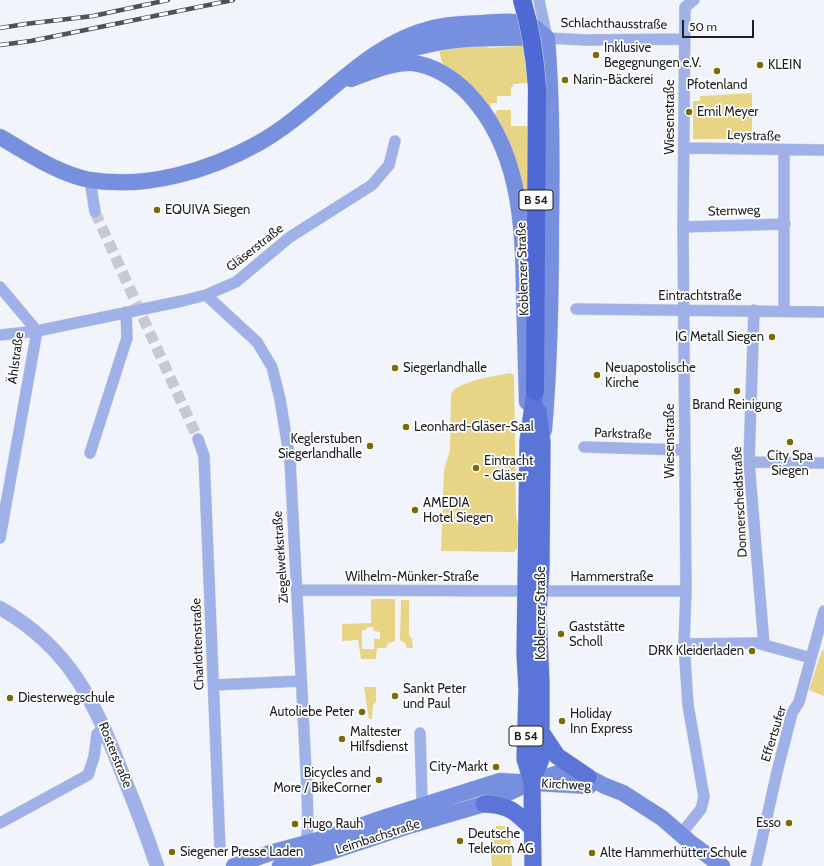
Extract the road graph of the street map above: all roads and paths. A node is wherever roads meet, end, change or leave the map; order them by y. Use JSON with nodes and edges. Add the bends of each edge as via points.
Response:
{"nodes":[{"id":1,"x":522,"y":0,"type":"edge"},
{"id":2,"x":530,"y":0,"type":"edge"},
{"id":3,"x":539,"y":0,"type":"edge"},
{"id":4,"x":694,"y":0,"type":"edge"},
{"id":5,"x":516,"y":23,"type":"junction"},
{"id":6,"x":458,"y":25,"type":"junction"},
{"id":7,"x":547,"y":38,"type":"junction"},
{"id":8,"x":684,"y":39,"type":"junction"},
{"id":9,"x":436,"y":43,"type":"junction"},
{"id":10,"x":439,"y":71,"type":"junction"},
{"id":11,"x":351,"y":78,"type":"junction"},
{"id":12,"x":326,"y":94,"type":"junction"},
{"id":13,"x":0,"y":137,"type":"edge"},
{"id":14,"x":395,"y":140,"type":"dead end"},
{"id":15,"x":684,"y":148,"type":"junction"},
{"id":16,"x":784,"y":150,"type":"junction"},
{"id":17,"x":824,"y":150,"type":"edge"},
{"id":18,"x":90,"y":180,"type":"junction"},
{"id":19,"x":95,"y":212,"type":"tunnel mouth"},
{"id":20,"x":785,"y":224,"type":"junction"},
{"id":21,"x":683,"y":227,"type":"junction"},
{"id":22,"x":0,"y":288,"type":"edge"},
{"id":23,"x":206,"y":295,"type":"junction"},
{"id":24,"x":576,"y":309,"type":"dead end"},
{"id":25,"x":684,"y":310,"type":"junction"},
{"id":26,"x":754,"y":310,"type":"junction"},
{"id":27,"x":784,"y":310,"type":"junction"},
{"id":28,"x":126,"y":312,"type":"junction"},
{"id":29,"x":824,"y":312,"type":"edge"},
{"id":30,"x":37,"y":331,"type":"junction"},
{"id":31,"x":0,"y":335,"type":"edge"},
{"id":32,"x":535,"y":392,"type":"joint"},
{"id":33,"x":198,"y":439,"type":"tunnel mouth"},
{"id":34,"x":535,"y":441,"type":"junction"},
{"id":35,"x":584,"y":447,"type":"dead end"},
{"id":36,"x":684,"y":450,"type":"junction"},
{"id":37,"x":90,"y":453,"type":"dead end"},
{"id":38,"x":749,"y":462,"type":"junction"},
{"id":39,"x":824,"y":463,"type":"edge"},
{"id":40,"x":0,"y":538,"type":"edge"},
{"id":41,"x":297,"y":590,"type":"junction"},
{"id":42,"x":532,"y":591,"type":"junction"},
{"id":43,"x":686,"y":591,"type":"junction"},
{"id":44,"x":0,"y":608,"type":"edge"},
{"id":45,"x":824,"y":611,"type":"edge"},
{"id":46,"x":684,"y":644,"type":"junction"},
{"id":47,"x":764,"y":644,"type":"junction"},
{"id":48,"x":811,"y":658,"type":"junction"},
{"id":49,"x":302,"y":681,"type":"junction"},
{"id":50,"x":214,"y":684,"type":"junction"},
{"id":51,"x":105,"y":727,"type":"junction"},
{"id":52,"x":541,"y":732,"type":"junction"},
{"id":53,"x":420,"y":733,"type":"dead end"},
{"id":54,"x":588,"y":777,"type":"junction"},
{"id":55,"x":532,"y":782,"type":"junction"},
{"id":56,"x":605,"y":786,"type":"junction"},
{"id":57,"x":424,"y":804,"type":"junction"},
{"id":58,"x":484,"y":804,"type":"junction"},
{"id":59,"x":429,"y":820,"type":"junction"},
{"id":60,"x":0,"y":823,"type":"edge"},
{"id":61,"x":532,"y":828,"type":"junction"},
{"id":62,"x":681,"y":834,"type":"junction"},
{"id":63,"x":220,"y":849,"type":"dead end"},
{"id":64,"x":304,"y":857,"type":"edge"},
{"id":65,"x":717,"y":864,"type":"edge"},
{"id":66,"x":157,"y":866,"type":"edge"},
{"id":67,"x":234,"y":866,"type":"edge"},
{"id":68,"x":280,"y":866,"type":"edge"},
{"id":69,"x":533,"y":866,"type":"edge"},
{"id":70,"x":756,"y":866,"type":"edge"}],
"edges":[{"from":1,"to":32,"type":"highway","number":"B 54","bridge":true,"via":[[530,27],[537,87]]},
{"from":2,"to":5,"type":"main road"},
{"from":3,"to":7,"type":"street"},
{"from":4,"to":8,"type":"street","name":"Schlachthausstraße","via":[[685,7]]},
{"from":5,"to":6,"type":"main road"},
{"from":5,"to":7,"type":"main road","via":[[531,25]]},
{"from":6,"to":9,"type":"main road","via":[[446,31]]},
{"from":6,"to":12,"type":"main road","via":[[434,28],[403,39],[355,68]]},
{"from":7,"to":8,"type":"street","name":"Schlachthausstraße"},
{"from":7,"to":9,"type":"main road","via":[[483,37]]},
{"from":7,"to":34,"type":"main road","name":"Koblenzer Straße","via":[[552,95],[549,372]]},
{"from":8,"to":15,"type":"street","name":"Wiesenstraße"},
{"from":9,"to":10,"type":"main road","via":[[434,54]]},
{"from":9,"to":11,"type":"main road","via":[[383,59]]},
{"from":10,"to":11,"type":"main road","name":"Koblenzer Straße","via":[[412,63],[384,67]]},
{"from":10,"to":34,"type":"main road","name":"Koblenzer Straße","via":[[459,84],[489,120],[509,160],[515,183],[522,224]]},
{"from":11,"to":12,"type":"main road"},
{"from":12,"to":18,"type":"main road","via":[[290,123],[258,144],[226,160],[181,174],[154,179],[119,182]]},
{"from":13,"to":18,"type":"main road","via":[[58,168]]},
{"from":14,"to":23,"type":"street","name":"Gläserstraße","via":[[388,165],[372,185],[290,238],[236,282]]},
{"from":15,"to":16,"type":"street","name":"Leystraße"},
{"from":15,"to":21,"type":"street","name":"Wiesenstraße"},
{"from":16,"to":17,"type":"street","name":"Leystraße"},
{"from":16,"to":20,"type":"street"},
{"from":18,"to":19,"type":"street"},
{"from":20,"to":21,"type":"street","name":"Sternweg"},
{"from":20,"to":27,"type":"street"},
{"from":21,"to":25,"type":"street","name":"Wiesenstraße"},
{"from":22,"to":30,"type":"street","name":"Ählstraße"},
{"from":23,"to":28,"type":"street","name":"Gläserstraße"},
{"from":23,"to":41,"type":"street","name":"Ziegelwerkstraße","via":[[257,342],[272,367],[290,460]]},
{"from":24,"to":25,"type":"street","name":"Eintrachtstraße"},
{"from":25,"to":26,"type":"street","name":"Eintrachtstraße"},
{"from":25,"to":36,"type":"street","name":"Wiesenstraße"},
{"from":26,"to":27,"type":"street","name":"Eintrachtstraße"},
{"from":26,"to":38,"type":"street","name":"Donnerscheidstraße"},
{"from":27,"to":29,"type":"street","name":"Eintrachtstraße"},
{"from":28,"to":30,"type":"street","name":"Gläserstraße"},
{"from":28,"to":37,"type":"street","via":[[127,338]]},
{"from":30,"to":31,"type":"street","name":"Gläserstraße"},
{"from":30,"to":40,"type":"street","name":"Ählstraße"},
{"from":32,"to":34,"type":"main road","name":"Koblenzer Straße","number":"B 54"},
{"from":33,"to":50,"type":"street","name":"Charlottenstraße","via":[[204,456]]},
{"from":34,"to":42,"type":"main road","name":"Koblenzer Straße","number":"B 54"},
{"from":35,"to":36,"type":"street","name":"Parkstraße"},
{"from":36,"to":43,"type":"street","name":"Wiesenstraße"},
{"from":38,"to":39,"type":"street"},
{"from":38,"to":47,"type":"street","name":"Donnerscheidstraße"},
{"from":41,"to":42,"type":"street","name":"Wilhelm-Münker-Straße"},
{"from":41,"to":49,"type":"street","name":"Ziegelwerkstraße"},
{"from":42,"to":43,"type":"street","name":"Hammerstraße"},
{"from":42,"to":52,"type":"main road","name":"Koblenzer Straße","number":"B 54"},
{"from":42,"to":55,"type":"main road","name":"Koblenzer Straße","number":"B 54","via":[[525,759]]},
{"from":43,"to":46,"type":"street","name":"Wiesenstraße"},
{"from":44,"to":51,"type":"street","name":"Rosterstraße","via":[[29,626],[63,660],[80,682]]},
{"from":45,"to":48,"type":"street","name":"Effertsufer"},
{"from":46,"to":47,"type":"street"},
{"from":46,"to":62,"type":"street","name":"Wiesenstraße","via":[[688,710],[704,797],[701,809]]},
{"from":47,"to":48,"type":"street"},
{"from":48,"to":70,"type":"street","name":"Effertsufer","via":[[799,702],[792,713]]},
{"from":49,"to":50,"type":"street"},
{"from":49,"to":64,"type":"street","name":"Ziegelwerkstraße","via":[[308,825]]},
{"from":50,"to":63,"type":"street","name":"Charlottenstraße"},
{"from":51,"to":60,"type":"street","via":[[97,734],[94,757],[88,775]]},
{"from":51,"to":66,"type":"street","name":"Rosterstraße"},
{"from":52,"to":54,"type":"main road","via":[[557,756]]},
{"from":52,"to":55,"type":"main road","name":"Koblenzer Straße","number":"B 54","via":[[541,759]]},
{"from":53,"to":57,"type":"street"},
{"from":54,"to":55,"type":"main road","name":"Kirchweg","via":[[558,773]]},
{"from":54,"to":56,"type":"main road","name":"Kirchweg"},
{"from":55,"to":56,"type":"main road","name":"Kirchweg","via":[[557,786]]},
{"from":55,"to":57,"type":"main road","name":"Leimbachstraße","via":[[500,781]]},
{"from":55,"to":58,"type":"main road","name":"Leimbachstraße"},
{"from":55,"to":61,"type":"main road","name":"Koblenzer Straße","number":"B 54"},
{"from":56,"to":62,"type":"main road","name":"Kirchweg","via":[[623,792],[642,804]]},
{"from":57,"to":59,"type":"main road","name":"Leimbachstraße"},
{"from":57,"to":64,"type":"main road","name":"Leimbachstraße"},
{"from":58,"to":59,"type":"main road","name":"Leimbachstraße"},
{"from":58,"to":61,"type":"main road","via":[[496,804],[512,809]]},
{"from":59,"to":64,"type":"main road","name":"Leimbachstraße"},
{"from":61,"to":69,"type":"main road","name":"Koblenzer Straße","number":"B 54"},
{"from":62,"to":65,"type":"main road","name":"Kirchweg"},
{"from":64,"to":67,"type":"main road","name":"Leimbachstraße","via":[[270,853]]},
{"from":64,"to":68,"type":"main road","name":"Leimbachstraße"}]}
